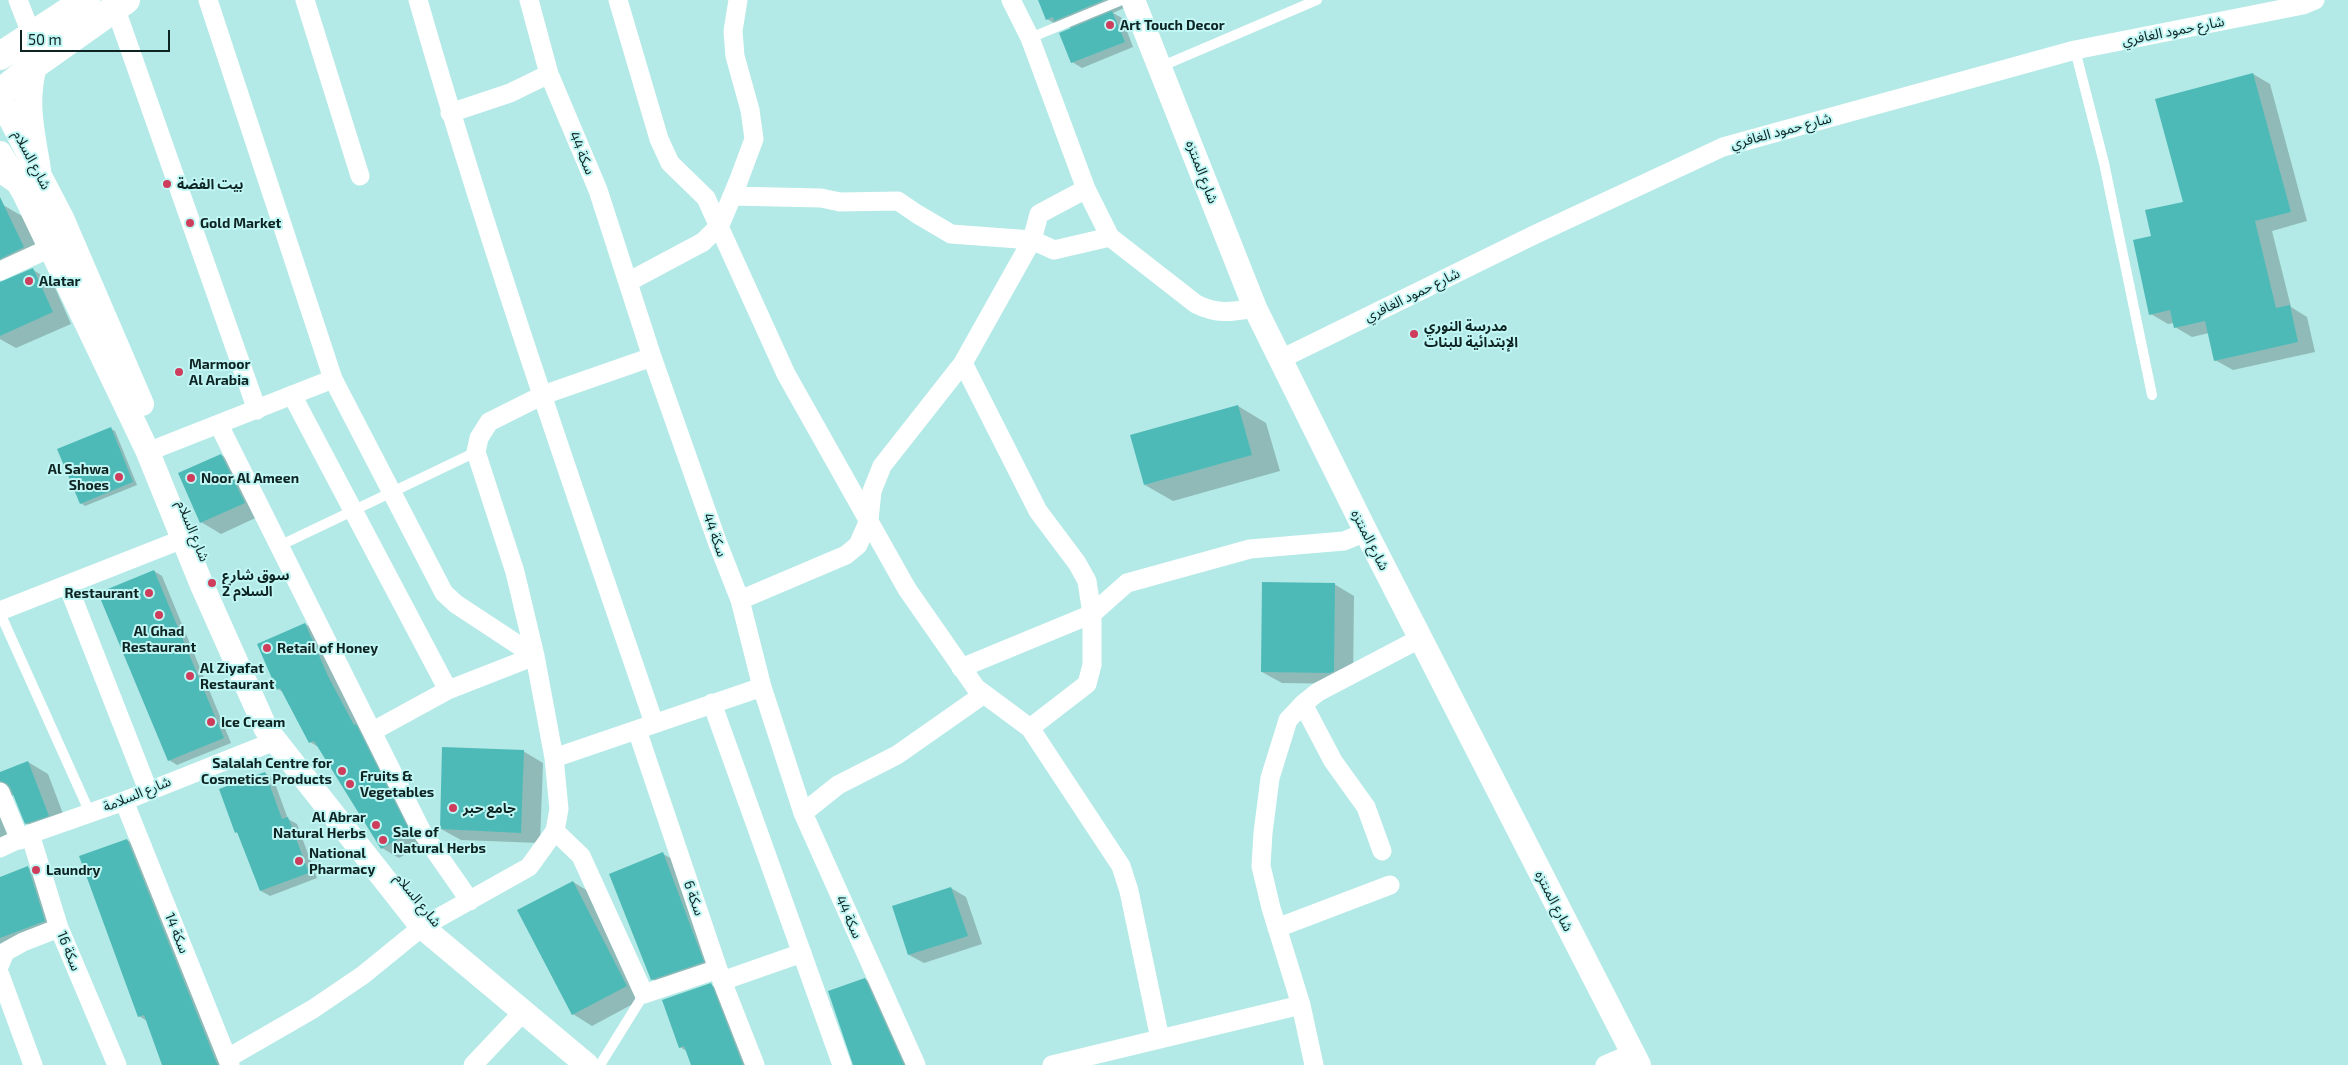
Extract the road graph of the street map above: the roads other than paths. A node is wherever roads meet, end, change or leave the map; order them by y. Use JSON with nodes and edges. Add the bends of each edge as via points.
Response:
{"nodes":[{"id":1,"x":18,"y":0,"type":"edge"},
{"id":2,"x":208,"y":0,"type":"edge"},
{"id":3,"x":305,"y":0,"type":"edge"},
{"id":4,"x":418,"y":0,"type":"edge"},
{"id":5,"x":529,"y":0,"type":"edge"},
{"id":6,"x":618,"y":0,"type":"edge"},
{"id":7,"x":738,"y":0,"type":"edge"},
{"id":8,"x":1011,"y":0,"type":"edge"},
{"id":9,"x":1122,"y":0,"type":"edge"},
{"id":10,"x":1133,"y":0,"type":"edge"},
{"id":11,"x":1317,"y":0,"type":"edge"},
{"id":12,"x":2315,"y":0,"type":"edge"},
{"id":13,"x":78,"y":2,"type":"edge"},
{"id":14,"x":120,"y":4,"type":"edge"},
{"id":15,"x":0,"y":33,"type":"edge"},
{"id":16,"x":32,"y":36,"type":"junction"},
{"id":17,"x":1030,"y":38,"type":"junction"},
{"id":18,"x":2075,"y":50,"type":"junction"},
{"id":19,"x":0,"y":56,"type":"edge"},
{"id":20,"x":33,"y":66,"type":"junction"},
{"id":21,"x":1160,"y":66,"type":"junction"},
{"id":22,"x":549,"y":74,"type":"junction"},
{"id":23,"x":0,"y":93,"type":"edge"},
{"id":24,"x":0,"y":99,"type":"edge"},
{"id":25,"x":450,"y":113,"type":"junction"},
{"id":26,"x":0,"y":154,"type":"edge"},
{"id":27,"x":17,"y":172,"type":"edge"},
{"id":28,"x":360,"y":176,"type":"dead end"},
{"id":29,"x":1086,"y":189,"type":"junction"},
{"id":30,"x":732,"y":196,"type":"junction"},
{"id":31,"x":720,"y":225,"type":"junction"},
{"id":32,"x":1110,"y":237,"type":"junction"},
{"id":33,"x":1032,"y":240,"type":"junction"},
{"id":34,"x":50,"y":248,"type":"junction"},
{"id":35,"x":0,"y":271,"type":"edge"},
{"id":36,"x":628,"y":282,"type":"junction"},
{"id":37,"x":1255,"y":308,"type":"junction"},
{"id":38,"x":652,"y":357,"type":"junction"},
{"id":39,"x":1281,"y":359,"type":"junction"},
{"id":40,"x":963,"y":364,"type":"junction"},
{"id":41,"x":333,"y":379,"type":"junction"},
{"id":42,"x":292,"y":395,"type":"junction"},
{"id":43,"x":543,"y":395,"type":"junction"},
{"id":44,"x":2152,"y":396,"type":"dead end"},
{"id":45,"x":257,"y":410,"type":"junction"},
{"id":46,"x":219,"y":425,"type":"junction"},
{"id":47,"x":160,"y":447,"type":"junction"},
{"id":48,"x":476,"y":452,"type":"junction"},
{"id":49,"x":391,"y":491,"type":"junction"},
{"id":50,"x":354,"y":509,"type":"junction"},
{"id":51,"x":869,"y":520,"type":"junction"},
{"id":52,"x":1366,"y":532,"type":"junction"},
{"id":53,"x":183,"y":539,"type":"junction"},
{"id":54,"x":278,"y":546,"type":"junction"},
{"id":55,"x":68,"y":586,"type":"junction"},
{"id":56,"x":740,"y":600,"type":"junction"},
{"id":57,"x":0,"y":612,"type":"edge"},
{"id":58,"x":1092,"y":614,"type":"junction"},
{"id":59,"x":1421,"y":638,"type":"junction"},
{"id":60,"x":535,"y":656,"type":"junction"},
{"id":61,"x":961,"y":668,"type":"junction"},
{"id":62,"x":762,"y":687,"type":"junction"},
{"id":63,"x":448,"y":690,"type":"junction"},
{"id":64,"x":984,"y":694,"type":"junction"},
{"id":65,"x":712,"y":703,"type":"junction"},
{"id":66,"x":1302,"y":704,"type":"junction"},
{"id":67,"x":646,"y":727,"type":"junction"},
{"id":68,"x":1030,"y":728,"type":"junction"},
{"id":69,"x":373,"y":731,"type":"junction"},
{"id":70,"x":275,"y":740,"type":"junction"},
{"id":71,"x":554,"y":758,"type":"junction"},
{"id":72,"x":148,"y":790,"type":"junction"},
{"id":73,"x":0,"y":792,"type":"edge"},
{"id":74,"x":124,"y":801,"type":"junction"},
{"id":75,"x":90,"y":813,"type":"junction"},
{"id":76,"x":803,"y":813,"type":"junction"},
{"id":77,"x":556,"y":831,"type":"junction"},
{"id":78,"x":25,"y":837,"type":"junction"},
{"id":79,"x":0,"y":848,"type":"edge"},
{"id":80,"x":1382,"y":852,"type":"dead end"},
{"id":81,"x":1390,"y":885,"type":"dead end"},
{"id":82,"x":470,"y":901,"type":"junction"},
{"id":83,"x":428,"y":923,"type":"junction"},
{"id":84,"x":59,"y":928,"type":"junction"},
{"id":85,"x":1277,"y":928,"type":"junction"},
{"id":86,"x":802,"y":953,"type":"junction"},
{"id":87,"x":0,"y":964,"type":"edge"},
{"id":88,"x":720,"y":975,"type":"junction"},
{"id":89,"x":0,"y":976,"type":"edge"},
{"id":90,"x":644,"y":994,"type":"junction"},
{"id":91,"x":1301,"y":1005,"type":"junction"},
{"id":92,"x":524,"y":1011,"type":"junction"},
{"id":93,"x":1160,"y":1039,"type":"junction"},
{"id":94,"x":1636,"y":1059,"type":"edge"},
{"id":95,"x":229,"y":1061,"type":"edge"},
{"id":96,"x":33,"y":1065,"type":"edge"},
{"id":97,"x":117,"y":1065,"type":"edge"},
{"id":98,"x":473,"y":1065,"type":"edge"},
{"id":99,"x":587,"y":1065,"type":"edge"},
{"id":100,"x":600,"y":1065,"type":"edge"},
{"id":101,"x":755,"y":1065,"type":"edge"},
{"id":102,"x":842,"y":1065,"type":"edge"},
{"id":103,"x":916,"y":1065,"type":"edge"},
{"id":104,"x":1052,"y":1065,"type":"edge"},
{"id":105,"x":1314,"y":1065,"type":"edge"},
{"id":106,"x":1605,"y":1065,"type":"edge"}],
"edges":[{"from":1,"to":16,"type":"street"},
{"from":2,"to":41,"type":"street"},
{"from":3,"to":28,"type":"street"},
{"from":4,"to":25,"type":"street","name":"سكة 6"},
{"from":5,"to":22,"type":"street","name":"سكة 44"},
{"from":6,"to":31,"type":"street","via":[[659,138],[670,163],[706,198]]},
{"from":7,"to":30,"type":"street","via":[[733,31],[735,56],[750,110],[754,139]]},
{"from":8,"to":17,"type":"street"},
{"from":9,"to":17,"type":"lane"},
{"from":10,"to":21,"type":"street","name":"شارع المنتزه"},
{"from":11,"to":21,"type":"lane"},
{"from":12,"to":18,"type":"street","name":"شارع حمود الغافري","via":[[2304,5]]},
{"from":13,"to":16,"type":"main road"},
{"from":14,"to":20,"type":"main road"},
{"from":14,"to":45,"type":"street"},
{"from":15,"to":16,"type":"main road"},
{"from":16,"to":19,"type":"main road"},
{"from":17,"to":29,"type":"street"},
{"from":18,"to":39,"type":"street","name":"شارع حمود الغافري","via":[[1723,147]]},
{"from":18,"to":44,"type":"lane","via":[[2105,170]]},
{"from":20,"to":23,"type":"main road"},
{"from":20,"to":27,"type":"main road","via":[[27,88]]},
{"from":21,"to":37,"type":"street","name":"شارع المنتزه"},
{"from":22,"to":25,"type":"street","via":[[510,93]]},
{"from":22,"to":36,"type":"street","name":"سكة 44","via":[[598,190]]},
{"from":24,"to":27,"type":"street","name":"شارع السلام"},
{"from":25,"to":43,"type":"street","name":"سكة 6"},
{"from":26,"to":27,"type":"street","name":"شارع السلام"},
{"from":27,"to":34,"type":"street","name":"شارع السلام"},
{"from":27,"to":47,"type":"street","name":"شارع السلام","via":[[62,218]]},
{"from":29,"to":32,"type":"street"},
{"from":29,"to":33,"type":"street","via":[[1039,214]]},
{"from":30,"to":31,"type":"street"},
{"from":30,"to":33,"type":"street","via":[[821,198],[840,202],[898,201],[952,234]]},
{"from":31,"to":36,"type":"street","via":[[703,242]]},
{"from":31,"to":51,"type":"street","via":[[786,374]]},
{"from":32,"to":33,"type":"street","via":[[1054,250]]},
{"from":32,"to":37,"type":"street","via":[[1196,304],[1210,311],[1226,313]]},
{"from":33,"to":40,"type":"street"},
{"from":34,"to":35,"type":"street"},
{"from":34,"to":53,"type":"street","name":"شارع السلام","via":[[147,450]]},
{"from":36,"to":38,"type":"street","name":"سكة 44"},
{"from":37,"to":39,"type":"street","name":"شارع المنتزه"},
{"from":38,"to":43,"type":"street"},
{"from":38,"to":56,"type":"street","name":"سكة 44"},
{"from":39,"to":52,"type":"street","name":"شارع المنتزه"},
{"from":40,"to":51,"type":"street","via":[[882,466],[872,491]]},
{"from":40,"to":58,"type":"street","via":[[1038,511],[1078,563],[1087,581]]},
{"from":41,"to":42,"type":"street"},
{"from":41,"to":49,"type":"street"},
{"from":42,"to":45,"type":"street"},
{"from":42,"to":50,"type":"street"},
{"from":43,"to":48,"type":"street","via":[[489,422],[479,438]]},
{"from":43,"to":67,"type":"street","name":"سكة 6"},
{"from":45,"to":46,"type":"street"},
{"from":46,"to":47,"type":"street"},
{"from":46,"to":54,"type":"street"},
{"from":47,"to":83,"type":"street","name":"شارع السلام","via":[[212,577],[278,719]]},
{"from":48,"to":49,"type":"lane"},
{"from":48,"to":60,"type":"street","via":[[516,572]]},
{"from":49,"to":50,"type":"lane"},
{"from":49,"to":60,"type":"street","via":[[444,593]]},
{"from":50,"to":54,"type":"lane"},
{"from":50,"to":63,"type":"street"},
{"from":51,"to":56,"type":"street","via":[[858,545],[846,555]]},
{"from":51,"to":61,"type":"street","via":[[907,589]]},
{"from":52,"to":58,"type":"street","via":[[1344,542],[1250,549],[1148,576],[1127,583]]},
{"from":52,"to":59,"type":"street","name":"شارع المنتزه"},
{"from":53,"to":55,"type":"street"},
{"from":53,"to":70,"type":"street","name":"شارع السلام","via":[[266,728]]},
{"from":54,"to":69,"type":"street"},
{"from":55,"to":57,"type":"street"},
{"from":55,"to":72,"type":"street"},
{"from":56,"to":62,"type":"street","name":"سكة 44"},
{"from":57,"to":75,"type":"lane"},
{"from":58,"to":61,"type":"street"},
{"from":58,"to":68,"type":"street","via":[[1092,665],[1087,684]]},
{"from":59,"to":66,"type":"street","via":[[1318,692]]},
{"from":59,"to":94,"type":"street","name":"شارع المنتزه"},
{"from":60,"to":63,"type":"street"},
{"from":60,"to":71,"type":"street"},
{"from":61,"to":64,"type":"street"},
{"from":62,"to":65,"type":"street"},
{"from":62,"to":76,"type":"street","name":"سكة 44"},
{"from":63,"to":69,"type":"street"},
{"from":64,"to":68,"type":"street"},
{"from":64,"to":76,"type":"street","via":[[897,755],[838,785]]},
{"from":65,"to":67,"type":"street"},
{"from":65,"to":86,"type":"street"},
{"from":66,"to":80,"type":"street","via":[[1333,761],[1366,808]]},
{"from":66,"to":85,"type":"street","via":[[1288,720],[1279,745],[1270,778],[1263,833],[1261,866]]},
{"from":67,"to":71,"type":"street"},
{"from":67,"to":88,"type":"street","name":"سكة 6"},
{"from":68,"to":93,"type":"street","via":[[1121,866]]},
{"from":69,"to":82,"type":"street","via":[[422,832]]},
{"from":70,"to":72,"type":"street","name":"شارع السلامة"},
{"from":70,"to":83,"type":"street","name":"شارع السلام"},
{"from":71,"to":77,"type":"street","via":[[559,809]]},
{"from":72,"to":74,"type":"street","name":"شارع السلامة"},
{"from":73,"to":78,"type":"street","name":"سكة 16"},
{"from":74,"to":75,"type":"street","name":"شارع السلامة"},
{"from":74,"to":95,"type":"street","name":"سكة 14"},
{"from":75,"to":78,"type":"street","name":"شارع السلامة"},
{"from":76,"to":103,"type":"street","name":"سكة 44"},
{"from":77,"to":82,"type":"street","via":[[529,867]]},
{"from":77,"to":90,"type":"street","via":[[581,856]]},
{"from":78,"to":79,"type":"street","name":"شارع السلامة"},
{"from":78,"to":84,"type":"street","name":"سكة 16"},
{"from":81,"to":85,"type":"street"},
{"from":82,"to":83,"type":"street"},
{"from":83,"to":92,"type":"street","name":"شارع السلام","via":[[458,956]]},
{"from":83,"to":95,"type":"street","via":[[313,1010]]},
{"from":84,"to":87,"type":"street","via":[[5,952]]},
{"from":84,"to":97,"type":"street","name":"سكة 16"},
{"from":85,"to":91,"type":"street"},
{"from":86,"to":88,"type":"street"},
{"from":86,"to":102,"type":"street"},
{"from":88,"to":90,"type":"street"},
{"from":88,"to":101,"type":"street","name":"سكة 6"},
{"from":89,"to":96,"type":"street"},
{"from":90,"to":100,"type":"lane"},
{"from":91,"to":93,"type":"street"},
{"from":91,"to":105,"type":"street"},
{"from":92,"to":98,"type":"street"},
{"from":92,"to":99,"type":"street","name":"شارع السلام"},
{"from":93,"to":104,"type":"street"},
{"from":94,"to":106,"type":"street"}]}
